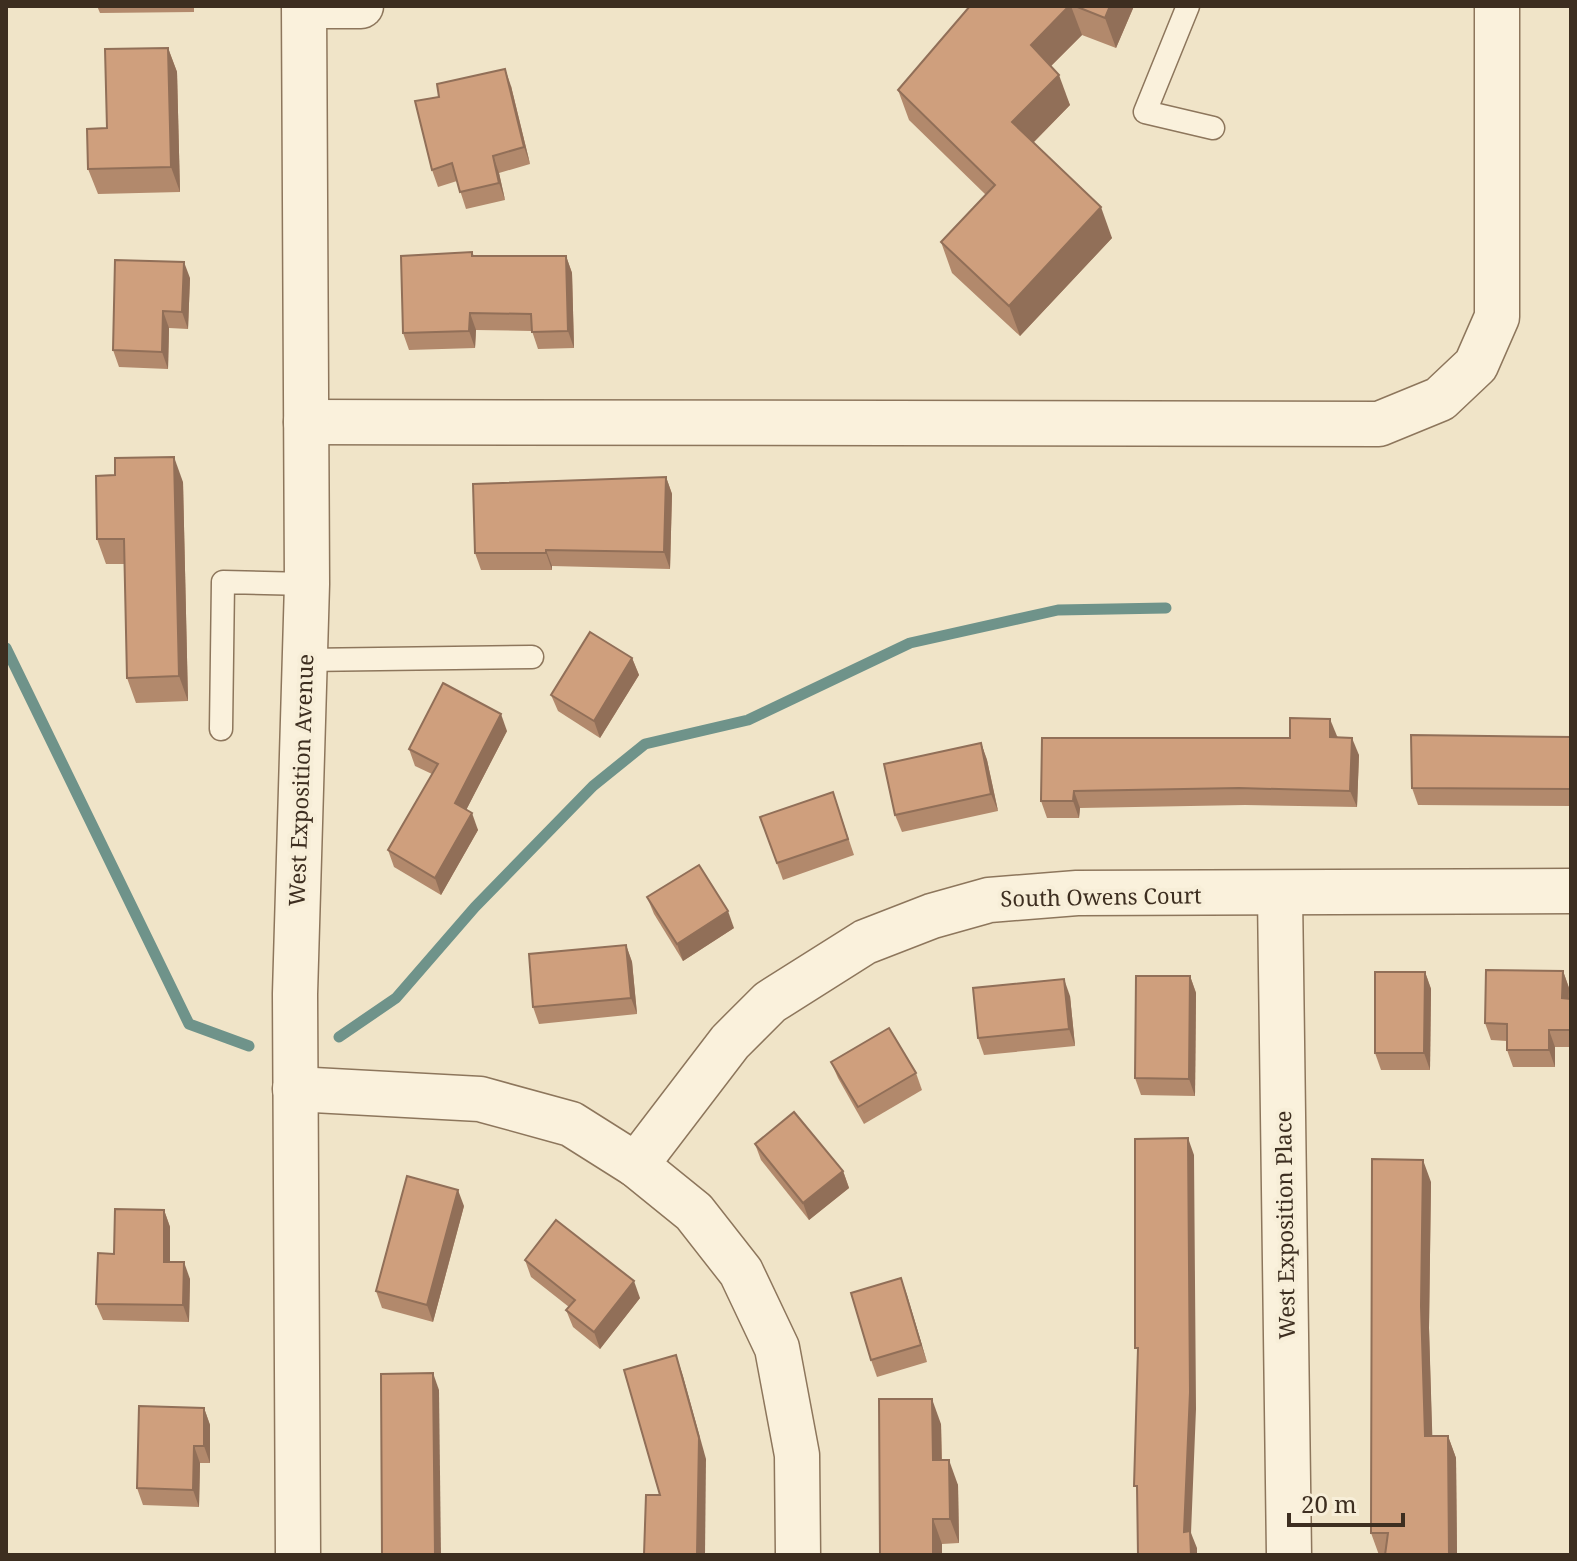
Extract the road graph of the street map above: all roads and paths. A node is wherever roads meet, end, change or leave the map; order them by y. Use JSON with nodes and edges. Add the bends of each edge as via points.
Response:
{"nodes":[{"id":1,"x":305,"y":6,"type":"edge"},
{"id":2,"x":361,"y":6,"type":"edge"},
{"id":3,"x":1188,"y":6,"type":"edge"},
{"id":4,"x":1497,"y":6,"type":"edge"},
{"id":5,"x":1213,"y":128,"type":"dead end"},
{"id":6,"x":306,"y":422,"type":"junction"},
{"id":7,"x":307,"y":584,"type":"junction"},
{"id":8,"x":532,"y":657,"type":"dead end"},
{"id":9,"x":305,"y":660,"type":"junction"},
{"id":10,"x":221,"y":729,"type":"dead end"},
{"id":11,"x":1571,"y":891,"type":"edge"},
{"id":12,"x":1280,"y":895,"type":"junction"},
{"id":13,"x":295,"y":1089,"type":"junction"},
{"id":14,"x":636,"y":1165,"type":"junction"},
{"id":15,"x":298,"y":1555,"type":"edge"},
{"id":16,"x":798,"y":1555,"type":"edge"},
{"id":17,"x":1289,"y":1555,"type":"edge"}],
"edges":[{"from":1,"to":2,"type":"street"},
{"from":1,"to":6,"type":"street","name":"West Exposition Avenue"},
{"from":3,"to":5,"type":"lane","via":[[1145,112]]},
{"from":4,"to":6,"type":"street","via":[[1497,317],[1476,365],[1440,399],[1379,424]]},
{"from":6,"to":7,"type":"street","name":"West Exposition Avenue"},
{"from":7,"to":9,"type":"street","name":"West Exposition Avenue"},
{"from":7,"to":10,"type":"lane","via":[[223,582]]},
{"from":8,"to":9,"type":"lane"},
{"from":9,"to":13,"type":"street","name":"West Exposition Avenue"},
{"from":11,"to":12,"type":"street","name":"South Owens Court"},
{"from":12,"to":14,"type":"street","name":"South Owens Court","via":[[1077,893],[989,900],[865,942],[770,1002],[740,1032]]},
{"from":12,"to":17,"type":"street","name":"West Exposition Place"},
{"from":13,"to":14,"type":"street","via":[[480,1099],[571,1124]]},
{"from":13,"to":15,"type":"street","name":"West Exposition Avenue"},
{"from":14,"to":16,"type":"street","via":[[694,1212],[741,1272],[777,1348],[797,1455]]}]}
